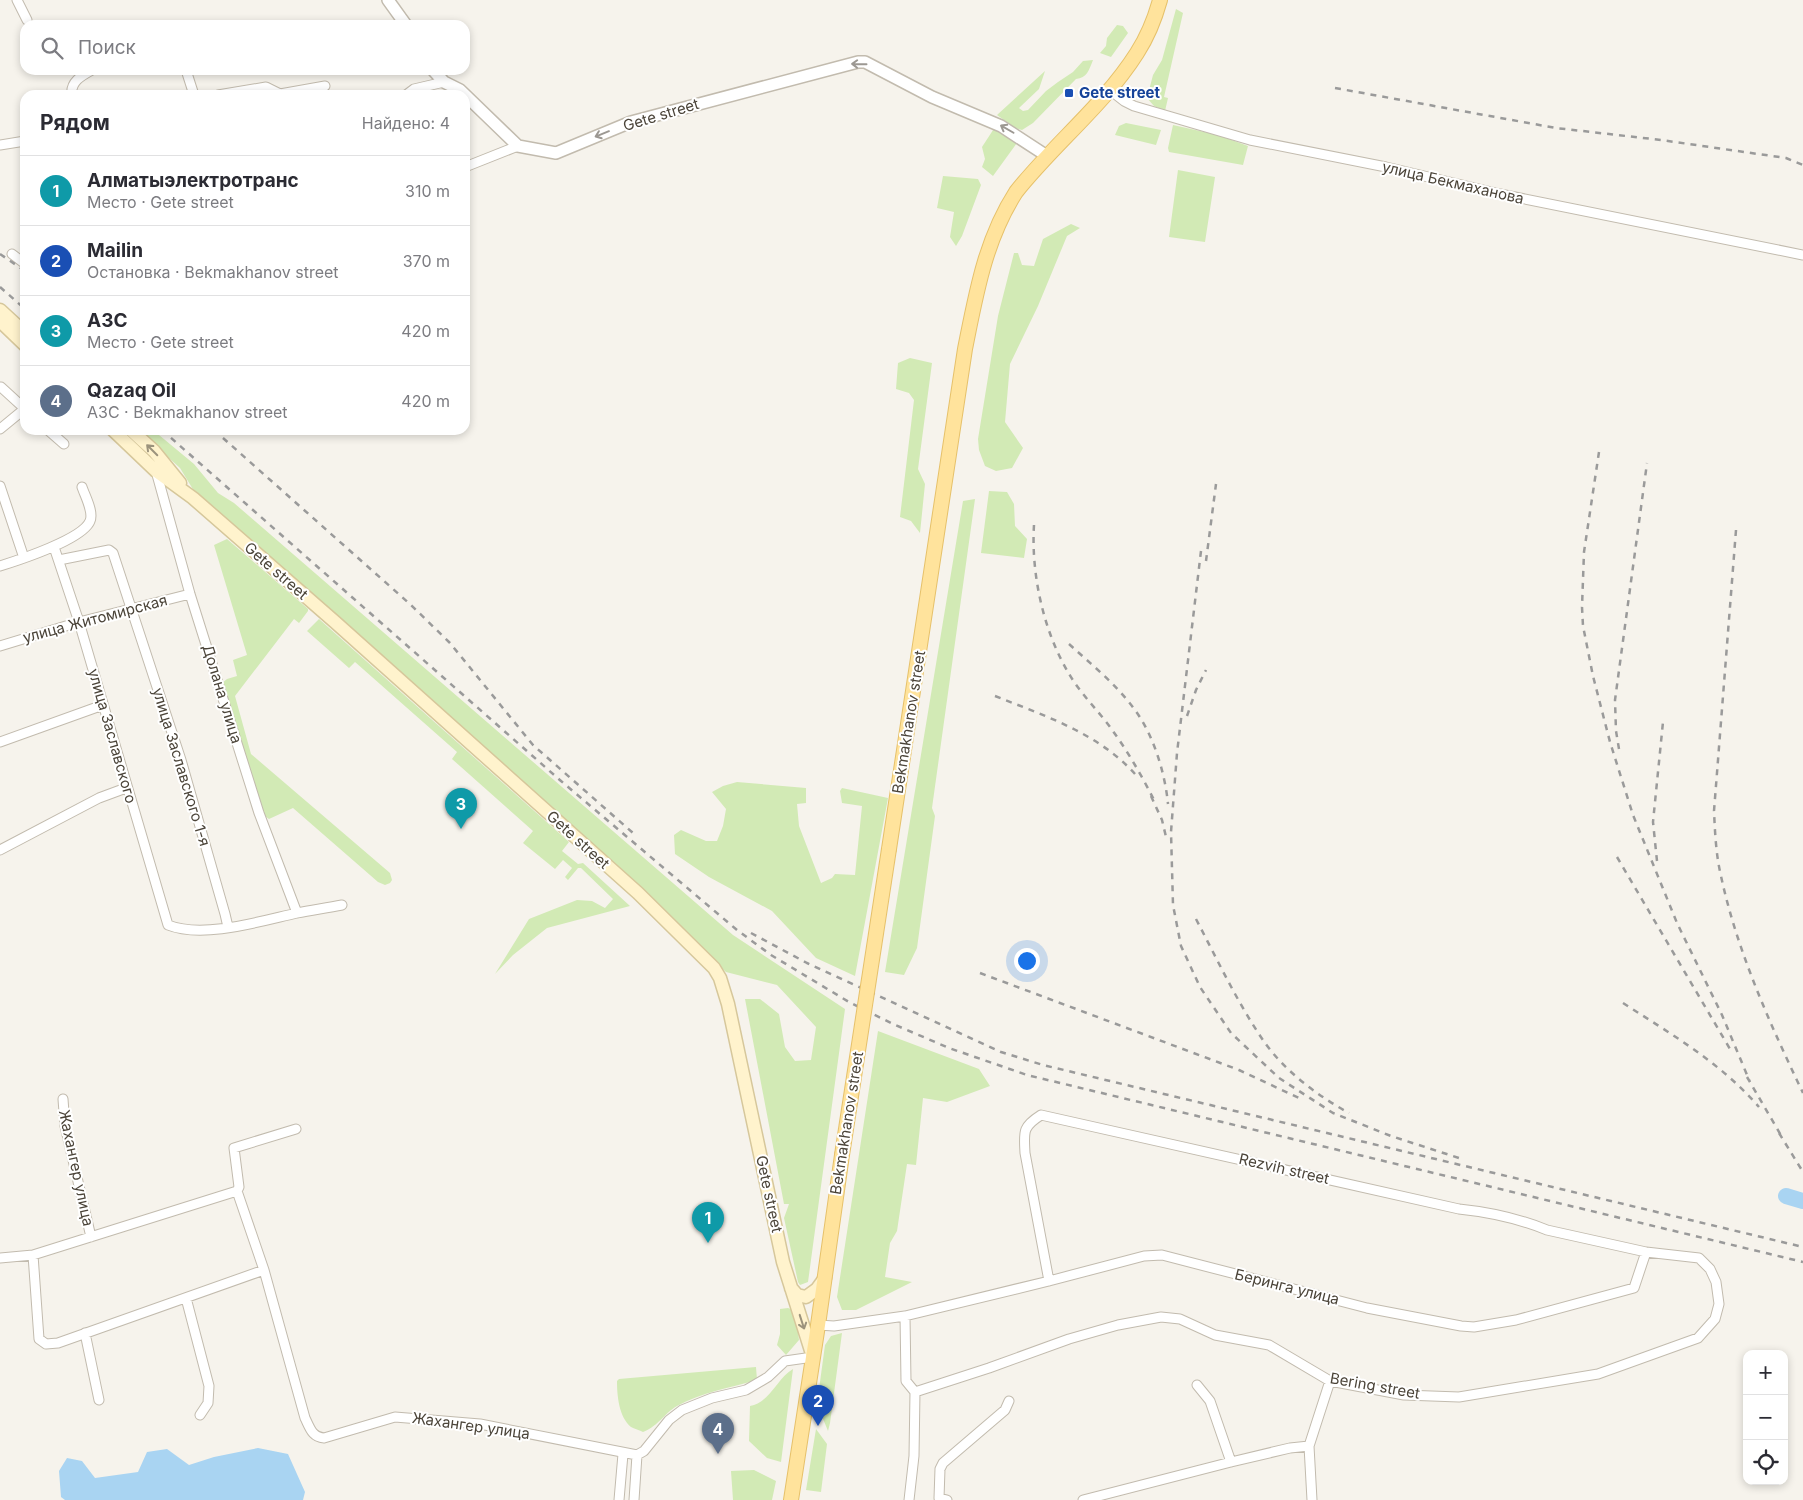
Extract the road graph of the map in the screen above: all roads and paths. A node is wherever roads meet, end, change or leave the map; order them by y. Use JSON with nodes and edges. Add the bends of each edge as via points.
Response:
{"nodes":[{"id":1,"x":17,"y":0,"type":"edge"},
{"id":2,"x":388,"y":0,"type":"edge"},
{"id":3,"x":1160,"y":0,"type":"edge"},
{"id":4,"x":27,"y":20,"type":"dead end"},
{"id":5,"x":402,"y":20,"type":"edge"},
{"id":6,"x":83,"y":75,"type":"edge"},
{"id":7,"x":188,"y":75,"type":"edge"},
{"id":8,"x":438,"y":75,"type":"edge"},
{"id":9,"x":444,"y":82,"type":"junction"},
{"id":10,"x":325,"y":86,"type":"dead end"},
{"id":11,"x":73,"y":90,"type":"edge"},
{"id":12,"x":192,"y":90,"type":"edge"},
{"id":13,"x":252,"y":90,"type":"edge"},
{"id":14,"x":271,"y":90,"type":"edge"},
{"id":15,"x":302,"y":90,"type":"edge"},
{"id":16,"x":413,"y":90,"type":"edge"},
{"id":17,"x":460,"y":90,"type":"edge"},
{"id":18,"x":1110,"y":90,"type":"junction"},
{"id":19,"x":470,"y":100,"type":"edge"},
{"id":20,"x":20,"y":142,"type":"edge"},
{"id":21,"x":0,"y":145,"type":"edge"},
{"id":22,"x":518,"y":146,"type":"junction"},
{"id":23,"x":1047,"y":156,"type":"junction"},
{"id":24,"x":470,"y":165,"type":"edge"},
{"id":25,"x":12,"y":254,"type":"dead end"},
{"id":26,"x":1803,"y":255,"type":"edge"},
{"id":27,"x":20,"y":260,"type":"edge"},
{"id":28,"x":0,"y":310,"type":"edge"},
{"id":29,"x":0,"y":321,"type":"edge"},
{"id":30,"x":20,"y":328,"type":"edge"},
{"id":31,"x":20,"y":340,"type":"edge"},
{"id":32,"x":2,"y":387,"type":"dead end"},
{"id":33,"x":20,"y":403,"type":"edge"},
{"id":34,"x":20,"y":413,"type":"edge"},
{"id":35,"x":0,"y":429,"type":"edge"},
{"id":36,"x":54,"y":435,"type":"edge"},
{"id":37,"x":119,"y":435,"type":"edge"},
{"id":38,"x":136,"y":435,"type":"edge"},
{"id":39,"x":64,"y":444,"type":"dead end"},
{"id":40,"x":156,"y":471,"type":"junction"},
{"id":41,"x":0,"y":486,"type":"edge"},
{"id":42,"x":82,"y":487,"type":"dead end"},
{"id":43,"x":193,"y":498,"type":"junction"},
{"id":44,"x":54,"y":546,"type":"junction"},
{"id":45,"x":24,"y":558,"type":"junction"},
{"id":46,"x":59,"y":560,"type":"junction"},
{"id":47,"x":0,"y":566,"type":"edge"},
{"id":48,"x":190,"y":594,"type":"junction"},
{"id":49,"x":130,"y":609,"type":"junction"},
{"id":50,"x":79,"y":622,"type":"junction"},
{"id":51,"x":0,"y":646,"type":"edge"},
{"id":52,"x":103,"y":705,"type":"junction"},
{"id":53,"x":0,"y":742,"type":"edge"},
{"id":54,"x":126,"y":788,"type":"junction"},
{"id":55,"x":0,"y":850,"type":"edge"},
{"id":56,"x":342,"y":906,"type":"dead end"},
{"id":57,"x":297,"y":913,"type":"junction"},
{"id":58,"x":228,"y":927,"type":"junction"},
{"id":59,"x":63,"y":1099,"type":"dead end"},
{"id":60,"x":296,"y":1129,"type":"dead end"},
{"id":61,"x":237,"y":1191,"type":"junction"},
{"id":62,"x":91,"y":1237,"type":"junction"},
{"id":63,"x":1646,"y":1252,"type":"junction"},
{"id":64,"x":33,"y":1255,"type":"junction"},
{"id":65,"x":0,"y":1258,"type":"edge"},
{"id":66,"x":1699,"y":1258,"type":"joint"},
{"id":67,"x":264,"y":1270,"type":"junction"},
{"id":68,"x":824,"y":1278,"type":"junction"},
{"id":69,"x":1049,"y":1281,"type":"junction"},
{"id":70,"x":790,"y":1286,"type":"junction"},
{"id":71,"x":186,"y":1298,"type":"junction"},
{"id":72,"x":904,"y":1316,"type":"junction"},
{"id":73,"x":818,"y":1326,"type":"junction"},
{"id":74,"x":85,"y":1334,"type":"junction"},
{"id":75,"x":813,"y":1357,"type":"junction"},
{"id":76,"x":1330,"y":1381,"type":"junction"},
{"id":77,"x":1197,"y":1385,"type":"dead end"},
{"id":78,"x":915,"y":1392,"type":"junction"},
{"id":79,"x":99,"y":1400,"type":"dead end"},
{"id":80,"x":1010,"y":1401,"type":"dead end"},
{"id":81,"x":200,"y":1415,"type":"dead end"},
{"id":82,"x":1309,"y":1446,"type":"junction"},
{"id":83,"x":623,"y":1454,"type":"junction"},
{"id":84,"x":637,"y":1455,"type":"junction"},
{"id":85,"x":1231,"y":1462,"type":"junction"},
{"id":86,"x":943,"y":1499,"type":"edge"},
{"id":87,"x":619,"y":1500,"type":"edge"},
{"id":88,"x":634,"y":1500,"type":"edge"},
{"id":89,"x":791,"y":1500,"type":"edge"},
{"id":90,"x":909,"y":1500,"type":"edge"},
{"id":91,"x":1083,"y":1500,"type":"edge"},
{"id":92,"x":1312,"y":1500,"type":"edge"}],
"edges":[{"from":1,"to":4,"type":"street"},
{"from":2,"to":5,"type":"street"},
{"from":3,"to":18,"type":"main road","name":"Bekmakhanov street","via":[[1141,47]]},
{"from":6,"to":11,"type":"street","via":[[74,84]]},
{"from":7,"to":12,"type":"street"},
{"from":8,"to":9,"type":"street"},
{"from":9,"to":16,"type":"street"},
{"from":9,"to":17,"type":"street"},
{"from":10,"to":15,"type":"street"},
{"from":13,"to":14,"type":"street"},
{"from":18,"to":23,"type":"main road","name":"Bekmakhanov street"},
{"from":18,"to":26,"type":"street","name":"улица Бекмаханова","via":[[1134,106],[1250,140]]},
{"from":19,"to":22,"type":"street"},
{"from":20,"to":21,"type":"street"},
{"from":23,"to":22,"type":"street","name":"Gete street","one_way":true,"via":[[1001,126],[932,97],[865,62],[631,122],[556,153]]},
{"from":22,"to":24,"type":"street"},
{"from":23,"to":68,"type":"main road","name":"Bekmakhanov street","bridge":true,"via":[[1016,192],[993,236],[981,271],[965,349]]},
{"from":25,"to":27,"type":"street"},
{"from":28,"to":30,"type":"main road"},
{"from":29,"to":31,"type":"main road"},
{"from":32,"to":33,"type":"street"},
{"from":34,"to":35,"type":"street"},
{"from":36,"to":39,"type":"street"},
{"from":37,"to":40,"type":"main road"},
{"from":43,"to":38,"type":"main road","one_way":true},
{"from":40,"to":43,"type":"main road"},
{"from":40,"to":48,"type":"street","name":"Долана улица"},
{"from":41,"to":45,"type":"street"},
{"from":42,"to":44,"type":"street","via":[[91,520]]},
{"from":43,"to":70,"type":"main road","name":"Gete street","via":[[638,893],[714,968],[728,1004]]},
{"from":44,"to":45,"type":"street"},
{"from":44,"to":46,"type":"street","name":"улица Заславского"},
{"from":45,"to":47,"type":"street"},
{"from":46,"to":49,"type":"street","name":"улица Заславского 1-я","via":[[112,551]]},
{"from":46,"to":50,"type":"street","name":"улица Заславского"},
{"from":48,"to":49,"type":"street","name":"улица Житомирская"},
{"from":48,"to":57,"type":"street","name":"Долана улица","via":[[259,813]]},
{"from":49,"to":50,"type":"street","name":"улица Житомирская"},
{"from":49,"to":58,"type":"street","name":"улица Заславского 1-я","via":[[181,760]]},
{"from":50,"to":51,"type":"street","name":"улица Житомирская"},
{"from":50,"to":52,"type":"street","name":"улица Заславского"},
{"from":52,"to":53,"type":"street"},
{"from":52,"to":54,"type":"street","name":"улица Заславского"},
{"from":54,"to":55,"type":"street","via":[[100,798]]},
{"from":54,"to":58,"type":"street","name":"улица Заславского","via":[[168,925],[194,930]]},
{"from":56,"to":57,"type":"street"},
{"from":57,"to":58,"type":"street"},
{"from":59,"to":62,"type":"street","name":"Жахангер улица","via":[[65,1126]]},
{"from":60,"to":61,"type":"street","name":"Жахангер улица","via":[[234,1148]]},
{"from":61,"to":62,"type":"street","name":"Жахангер улица"},
{"from":61,"to":67,"type":"street","name":"Жахангер улица"},
{"from":62,"to":64,"type":"street","name":"Жахангер улица"},
{"from":63,"to":66,"type":"street","name":"Rezvih street"},
{"from":63,"to":69,"type":"street","name":"Беринга улица","via":[[1634,1288],[1516,1320],[1474,1327],[1367,1308],[1162,1255],[1144,1256]]},
{"from":63,"to":69,"type":"street","name":"Rezvih street","via":[[1472,1210],[1041,1115],[1030,1122],[1024,1132],[1025,1153]]},
{"from":64,"to":65,"type":"street","name":"Жахангер улица"},
{"from":64,"to":74,"type":"street","via":[[39,1339],[46,1344],[58,1343]]},
{"from":66,"to":76,"type":"street","name":"Bering street","via":[[1710,1269],[1716,1282],[1719,1304],[1715,1319],[1698,1338],[1598,1374],[1459,1396],[1404,1395]]},
{"from":67,"to":71,"type":"street"},
{"from":67,"to":83,"type":"street","name":"Жахангер улица","via":[[304,1418],[318,1437],[324,1438],[394,1416],[480,1424]]},
{"from":68,"to":70,"type":"main road","via":[[806,1297],[797,1295]]},
{"from":68,"to":73,"type":"main road","name":"Bekmakhanov street"},
{"from":69,"to":72,"type":"street","name":"Беринга улица"},
{"from":70,"to":75,"type":"main road","name":"Gete street","one_way":true},
{"from":71,"to":74,"type":"street"},
{"from":71,"to":81,"type":"street","via":[[209,1386],[208,1403]]},
{"from":72,"to":73,"type":"street","name":"Беринга улица"},
{"from":72,"to":78,"type":"street","via":[[906,1381]]},
{"from":73,"to":75,"type":"main road","name":"Bekmakhanov street"},
{"from":74,"to":79,"type":"street"},
{"from":75,"to":84,"type":"street","via":[[785,1361],[768,1377],[746,1390],[712,1398],[682,1410]]},
{"from":75,"to":89,"type":"main road","name":"Bekmakhanov street"},
{"from":76,"to":78,"type":"street","name":"Bering street","via":[[1269,1345],[1215,1335],[1180,1319],[1161,1317],[1069,1339]]},
{"from":76,"to":82,"type":"street"},
{"from":77,"to":85,"type":"street","via":[[1210,1401]]},
{"from":78,"to":90,"type":"street","via":[[914,1456]]},
{"from":80,"to":86,"type":"street","via":[[1005,1410],[943,1463],[940,1469]]},
{"from":82,"to":85,"type":"street"},
{"from":82,"to":92,"type":"street"},
{"from":83,"to":84,"type":"street"},
{"from":83,"to":87,"type":"street"},
{"from":84,"to":88,"type":"street"},
{"from":85,"to":91,"type":"street"}]}
